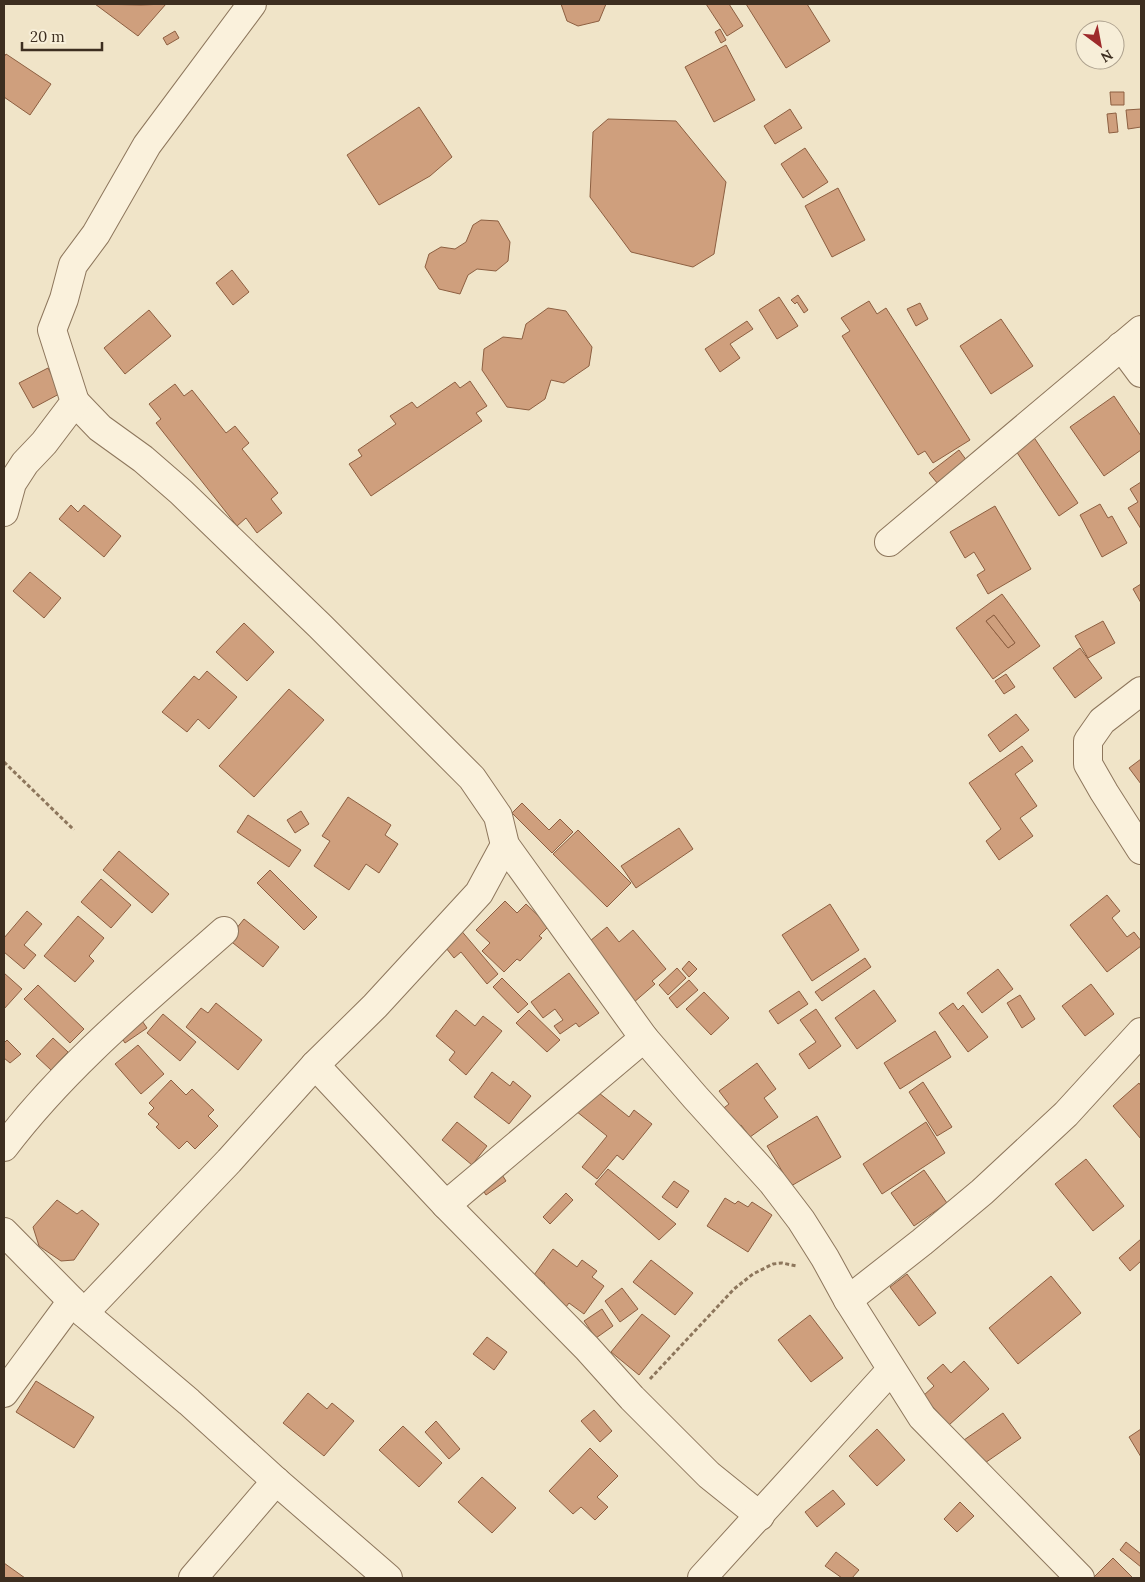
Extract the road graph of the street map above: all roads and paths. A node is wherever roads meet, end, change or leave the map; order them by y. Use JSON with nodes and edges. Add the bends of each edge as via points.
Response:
{"nodes":[{"id":1,"x":252,"y":4,"type":"edge"},
{"id":2,"x":1131,"y":338,"type":"edge"},
{"id":3,"x":1141,"y":373,"type":"edge"},
{"id":4,"x":75,"y":402,"type":"junction"},
{"id":5,"x":4,"y":512,"type":"edge"},
{"id":6,"x":889,"y":542,"type":"dead end"},
{"id":7,"x":1141,"y":690,"type":"edge"},
{"id":8,"x":4,"y":762,"type":"edge"},
{"id":9,"x":74,"y":830,"type":"dead end"},
{"id":10,"x":505,"y":845,"type":"junction"},
{"id":11,"x":1141,"y":850,"type":"edge"},
{"id":12,"x":224,"y":932,"type":"dead end"},
{"id":13,"x":1141,"y":1032,"type":"edge"},
{"id":14,"x":644,"y":1038,"type":"junction"},
{"id":15,"x":315,"y":1065,"type":"junction"},
{"id":16,"x":4,"y":1147,"type":"edge"},
{"id":17,"x":446,"y":1204,"type":"junction"},
{"id":18,"x":4,"y":1232,"type":"edge"},
{"id":19,"x":834,"y":1275,"type":"junction"},
{"id":20,"x":848,"y":1300,"type":"junction"},
{"id":21,"x":78,"y":1307,"type":"junction"},
{"id":22,"x":892,"y":1370,"type":"junction"},
{"id":23,"x":4,"y":1393,"type":"edge"},
{"id":24,"x":632,"y":1398,"type":"junction"},
{"id":25,"x":276,"y":1481,"type":"junction"},
{"id":26,"x":760,"y":1516,"type":"junction"},
{"id":27,"x":192,"y":1578,"type":"edge"},
{"id":28,"x":388,"y":1578,"type":"edge"},
{"id":29,"x":702,"y":1578,"type":"edge"},
{"id":30,"x":1080,"y":1578,"type":"edge"}],
"edges":[{"from":1,"to":4,"type":"street","via":[[147,145],[96,234],[73,265],[52,330]]},
{"from":2,"to":3,"type":"street"},
{"from":2,"to":6,"type":"street"},
{"from":4,"to":5,"type":"street","via":[[12,483]]},
{"from":4,"to":10,"type":"street","via":[[100,428],[182,492],[472,778],[498,816]]},
{"from":7,"to":11,"type":"street","via":[[1102,721],[1088,741],[1088,764]]},
{"from":8,"to":9,"type":"path"},
{"from":10,"to":14,"type":"street"},
{"from":10,"to":15,"type":"street","via":[[479,893],[375,1006]]},
{"from":12,"to":16,"type":"street","via":[[114,1027],[49,1094]]},
{"from":13,"to":20,"type":"street","via":[[1066,1114],[982,1192]]},
{"from":14,"to":17,"type":"street"},
{"from":14,"to":19,"type":"street","via":[[772,1182],[801,1220]]},
{"from":15,"to":17,"type":"street"},
{"from":15,"to":21,"type":"street","via":[[228,1161]]},
{"from":17,"to":24,"type":"street"},
{"from":18,"to":21,"type":"street"},
{"from":19,"to":20,"type":"street"},
{"from":19,"to":24,"type":"path","via":[[782,1263],[753,1274]]},
{"from":20,"to":22,"type":"street"},
{"from":21,"to":23,"type":"street"},
{"from":21,"to":25,"type":"street","via":[[190,1402]]},
{"from":22,"to":26,"type":"street"},
{"from":22,"to":30,"type":"street","via":[[922,1417]]},
{"from":24,"to":26,"type":"street","via":[[709,1475]]},
{"from":25,"to":27,"type":"street"},
{"from":25,"to":28,"type":"street"},
{"from":26,"to":29,"type":"street"}]}
